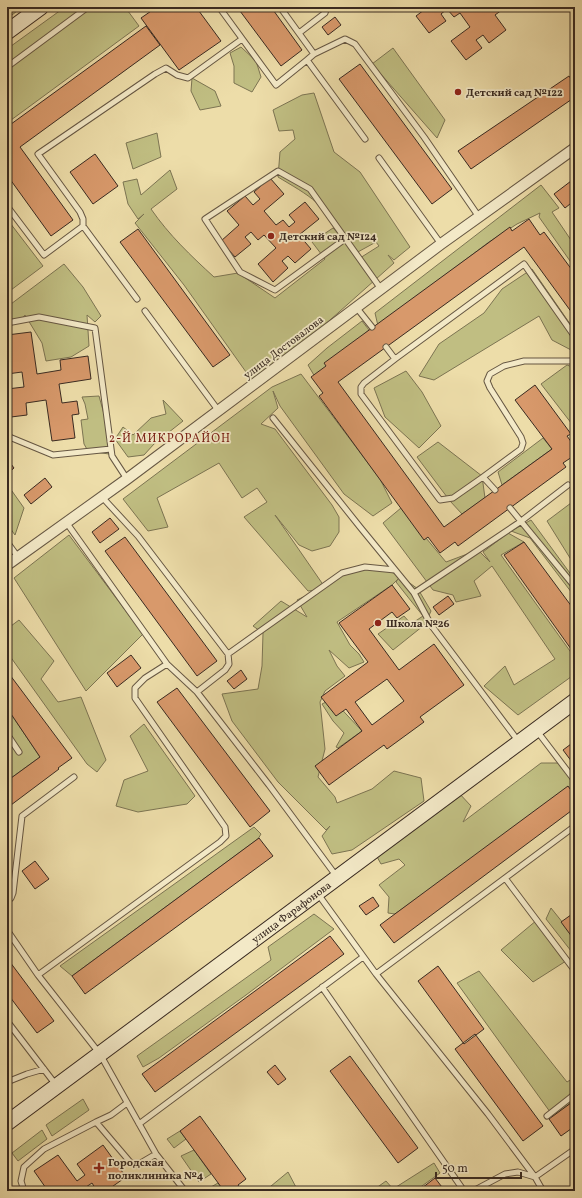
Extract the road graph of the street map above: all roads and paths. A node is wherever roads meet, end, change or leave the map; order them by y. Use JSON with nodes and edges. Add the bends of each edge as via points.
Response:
{"nodes":[{"id":1,"x":41,"y":7,"type":"edge"},
{"id":2,"x":88,"y":7,"type":"edge"},
{"id":3,"x":219,"y":7,"type":"edge"},
{"id":4,"x":280,"y":7,"type":"edge"},
{"id":5,"x":327,"y":7,"type":"edge"},
{"id":6,"x":7,"y":32,"type":"edge"},
{"id":7,"x":299,"y":33,"type":"junction"},
{"id":8,"x":242,"y":39,"type":"junction"},
{"id":9,"x":314,"y":54,"type":"junction"},
{"id":10,"x":307,"y":60,"type":"junction"},
{"id":11,"x":7,"y":67,"type":"edge"},
{"id":12,"x":365,"y":139,"type":"dead end"},
{"id":13,"x":575,"y":148,"type":"edge"},
{"id":14,"x":379,"y":158,"type":"dead end"},
{"id":15,"x":7,"y":206,"type":"edge"},
{"id":16,"x":479,"y":217,"type":"junction"},
{"id":17,"x":83,"y":226,"type":"junction"},
{"id":18,"x":345,"y":239,"type":"junction"},
{"id":19,"x":440,"y":244,"type":"junction"},
{"id":20,"x":381,"y":289,"type":"junction"},
{"id":21,"x":137,"y":299,"type":"dead end"},
{"id":22,"x":356,"y":308,"type":"junction"},
{"id":23,"x":145,"y":311,"type":"dead end"},
{"id":24,"x":7,"y":323,"type":"edge"},
{"id":25,"x":372,"y":327,"type":"dead end"},
{"id":26,"x":575,"y":337,"type":"edge"},
{"id":27,"x":386,"y":347,"type":"dead end"},
{"id":28,"x":395,"y":359,"type":"junction"},
{"id":29,"x":575,"y":361,"type":"edge"},
{"id":30,"x":218,"y":410,"type":"junction"},
{"id":31,"x":273,"y":418,"type":"dead end"},
{"id":32,"x":7,"y":436,"type":"edge"},
{"id":33,"x":111,"y":449,"type":"junction"},
{"id":34,"x":483,"y":477,"type":"junction"},
{"id":35,"x":127,"y":479,"type":"junction"},
{"id":36,"x":568,"y":485,"type":"dead end"},
{"id":37,"x":495,"y":490,"type":"dead end"},
{"id":38,"x":102,"y":496,"type":"junction"},
{"id":39,"x":510,"y":508,"type":"dead end"},
{"id":40,"x":66,"y":522,"type":"junction"},
{"id":41,"x":520,"y":522,"type":"junction"},
{"id":42,"x":7,"y":542,"type":"edge"},
{"id":43,"x":18,"y":557,"type":"junction"},
{"id":44,"x":7,"y":565,"type":"edge"},
{"id":45,"x":395,"y":570,"type":"junction"},
{"id":46,"x":574,"y":585,"type":"edge"},
{"id":47,"x":414,"y":593,"type":"junction"},
{"id":48,"x":228,"y":654,"type":"junction"},
{"id":49,"x":167,"y":664,"type":"junction"},
{"id":50,"x":197,"y":692,"type":"junction"},
{"id":51,"x":575,"y":701,"type":"edge"},
{"id":52,"x":536,"y":730,"type":"junction"},
{"id":53,"x":7,"y":734,"type":"edge"},
{"id":54,"x":520,"y":742,"type":"junction"},
{"id":55,"x":19,"y":752,"type":"dead end"},
{"id":56,"x":74,"y":777,"type":"dead end"},
{"id":57,"x":575,"y":781,"type":"edge"},
{"id":58,"x":575,"y":826,"type":"edge"},
{"id":59,"x":337,"y":878,"type":"junction"},
{"id":60,"x":505,"y":878,"type":"junction"},
{"id":61,"x":317,"y":892,"type":"junction"},
{"id":62,"x":7,"y":902,"type":"edge"},
{"id":63,"x":7,"y":930,"type":"edge"},
{"id":64,"x":363,"y":957,"type":"junction"},
{"id":65,"x":575,"y":971,"type":"edge"},
{"id":66,"x":376,"y":974,"type":"junction"},
{"id":67,"x":38,"y":975,"type":"junction"},
{"id":68,"x":322,"y":987,"type":"junction"},
{"id":69,"x":7,"y":1021,"type":"edge"},
{"id":70,"x":100,"y":1054,"type":"junction"},
{"id":71,"x":44,"y":1069,"type":"junction"},
{"id":72,"x":7,"y":1082,"type":"edge"},
{"id":73,"x":57,"y":1086,"type":"junction"},
{"id":74,"x":575,"y":1094,"type":"edge"},
{"id":75,"x":127,"y":1103,"type":"junction"},
{"id":76,"x":547,"y":1116,"type":"dead end"},
{"id":77,"x":96,"y":1122,"type":"junction"},
{"id":78,"x":7,"y":1123,"type":"edge"},
{"id":79,"x":139,"y":1124,"type":"junction"},
{"id":80,"x":575,"y":1149,"type":"edge"},
{"id":81,"x":156,"y":1154,"type":"junction"},
{"id":82,"x":535,"y":1177,"type":"junction"},
{"id":83,"x":24,"y":1191,"type":"edge"},
{"id":84,"x":185,"y":1191,"type":"edge"},
{"id":85,"x":464,"y":1191,"type":"edge"},
{"id":86,"x":473,"y":1191,"type":"edge"},
{"id":87,"x":543,"y":1191,"type":"edge"}],
"edges":[{"from":1,"to":6,"type":"street"},
{"from":2,"to":11,"type":"lane"},
{"from":3,"to":8,"type":"lane"},
{"from":4,"to":7,"type":"lane"},
{"from":5,"to":7,"type":"lane","via":[[325,13]]},
{"from":7,"to":9,"type":"lane"},
{"from":8,"to":10,"type":"lane","via":[[276,85]]},
{"from":8,"to":17,"type":"lane","via":[[188,78],[166,68],[155,74],[38,154],[80,212]]},
{"from":9,"to":10,"type":"lane"},
{"from":9,"to":16,"type":"lane","via":[[346,39],[355,44]]},
{"from":10,"to":12,"type":"lane"},
{"from":13,"to":16,"type":"street","name":"улица Достовалова"},
{"from":14,"to":19,"type":"lane"},
{"from":15,"to":17,"type":"lane","via":[[44,255]]},
{"from":16,"to":19,"type":"street","name":"улица Достовалова"},
{"from":17,"to":21,"type":"lane"},
{"from":18,"to":18,"type":"lane","via":[[310,189],[278,171],[205,219],[240,272],[275,290]]},
{"from":18,"to":20,"type":"lane"},
{"from":19,"to":20,"type":"street","name":"улица Достовалова"},
{"from":20,"to":22,"type":"street","name":"улица Достовалова"},
{"from":22,"to":25,"type":"lane"},
{"from":22,"to":30,"type":"street","name":"улица Достовалова"},
{"from":23,"to":30,"type":"lane"},
{"from":24,"to":33,"type":"lane","via":[[39,317],[95,328]]},
{"from":26,"to":28,"type":"lane","via":[[524,264]]},
{"from":27,"to":28,"type":"lane"},
{"from":28,"to":34,"type":"lane","via":[[364,383],[361,387],[363,398],[440,500],[453,498]]},
{"from":29,"to":34,"type":"lane","via":[[524,361],[504,366],[490,374],[487,381],[490,388],[521,437],[522,444],[521,449]]},
{"from":30,"to":35,"type":"street","name":"улица Достовалова"},
{"from":31,"to":45,"type":"lane"},
{"from":32,"to":33,"type":"lane","via":[[54,456]]},
{"from":33,"to":35,"type":"lane","via":[[112,456]]},
{"from":34,"to":37,"type":"lane"},
{"from":35,"to":38,"type":"street","name":"улица Достовалова"},
{"from":36,"to":41,"type":"lane"},
{"from":38,"to":40,"type":"street","name":"улица Достовалова"},
{"from":38,"to":48,"type":"lane","via":[[138,536]]},
{"from":39,"to":41,"type":"lane"},
{"from":40,"to":43,"type":"street","name":"улица Достовалова"},
{"from":40,"to":49,"type":"lane"},
{"from":41,"to":46,"type":"lane"},
{"from":41,"to":47,"type":"lane"},
{"from":42,"to":43,"type":"lane"},
{"from":43,"to":44,"type":"street","name":"улица Достовалова"},
{"from":45,"to":47,"type":"lane"},
{"from":45,"to":48,"type":"lane","via":[[365,567],[342,573]]},
{"from":47,"to":54,"type":"lane","via":[[432,625]]},
{"from":48,"to":50,"type":"lane","via":[[229,664],[225,670]]},
{"from":49,"to":50,"type":"lane"},
{"from":49,"to":67,"type":"lane","via":[[135,688],[135,698],[225,827],[226,836]]},
{"from":50,"to":59,"type":"lane"},
{"from":51,"to":52,"type":"street","name":"улица Фарафонова"},
{"from":52,"to":54,"type":"street","name":"улица Фарафонова"},
{"from":52,"to":57,"type":"lane"},
{"from":53,"to":55,"type":"lane"},
{"from":54,"to":59,"type":"street","name":"улица Фарафонова"},
{"from":56,"to":62,"type":"lane","via":[[22,816],[13,893]]},
{"from":58,"to":60,"type":"lane"},
{"from":59,"to":61,"type":"street","name":"улица Фарафонова"},
{"from":60,"to":65,"type":"lane"},
{"from":60,"to":66,"type":"lane"},
{"from":61,"to":64,"type":"lane"},
{"from":61,"to":70,"type":"street","name":"улица Фарафонова"},
{"from":63,"to":67,"type":"lane"},
{"from":64,"to":66,"type":"lane"},
{"from":64,"to":68,"type":"lane"},
{"from":66,"to":82,"type":"lane"},
{"from":67,"to":70,"type":"lane"},
{"from":68,"to":79,"type":"lane"},
{"from":68,"to":85,"type":"lane"},
{"from":69,"to":71,"type":"lane"},
{"from":70,"to":73,"type":"street","name":"улица Фарафонова"},
{"from":70,"to":75,"type":"lane"},
{"from":71,"to":72,"type":"lane"},
{"from":71,"to":73,"type":"lane"},
{"from":73,"to":78,"type":"street","name":"улица Фарафонова"},
{"from":74,"to":76,"type":"lane"},
{"from":75,"to":77,"type":"lane"},
{"from":75,"to":79,"type":"lane"},
{"from":77,"to":81,"type":"lane","via":[[131,1163],[139,1164]]},
{"from":77,"to":83,"type":"lane","via":[[44,1149],[24,1167],[21,1181]]},
{"from":79,"to":81,"type":"lane"},
{"from":80,"to":82,"type":"lane"},
{"from":81,"to":84,"type":"lane"},
{"from":82,"to":86,"type":"lane","via":[[518,1172],[505,1174]]},
{"from":82,"to":87,"type":"lane"}]}
